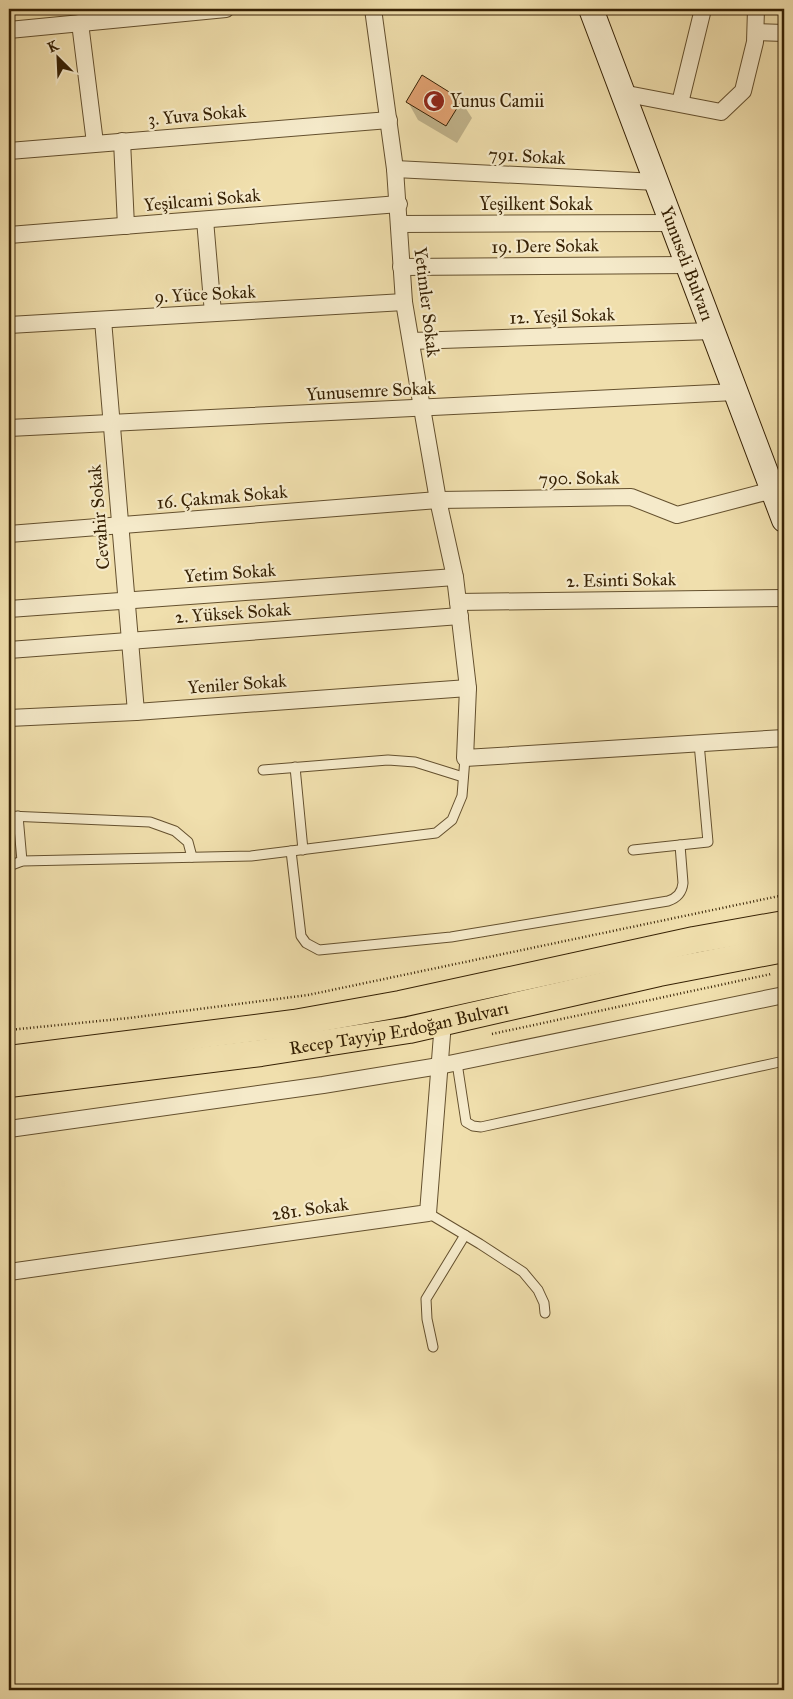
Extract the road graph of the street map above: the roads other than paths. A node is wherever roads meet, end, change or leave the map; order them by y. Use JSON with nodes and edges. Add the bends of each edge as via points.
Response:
{"nodes":[{"id":1,"x":226,"y":9,"type":"edge"},
{"id":2,"x":373,"y":9,"type":"edge"},
{"id":3,"x":591,"y":9,"type":"edge"},
{"id":4,"x":703,"y":9,"type":"edge"},
{"id":5,"x":756,"y":9,"type":"edge"},
{"id":6,"x":80,"y":23,"type":"junction"},
{"id":7,"x":9,"y":30,"type":"edge"},
{"id":8,"x":756,"y":32,"type":"junction"},
{"id":9,"x":784,"y":33,"type":"edge"},
{"id":10,"x":622,"y":93,"type":"junction"},
{"id":11,"x":680,"y":103,"type":"junction"},
{"id":12,"x":389,"y":120,"type":"junction"},
{"id":13,"x":122,"y":141,"type":"junction"},
{"id":14,"x":95,"y":143,"type":"junction"},
{"id":15,"x":9,"y":151,"type":"edge"},
{"id":16,"x":395,"y":170,"type":"junction"},
{"id":17,"x":657,"y":182,"type":"junction"},
{"id":18,"x":399,"y":204,"type":"junction"},
{"id":19,"x":205,"y":220,"type":"junction"},
{"id":20,"x":399,"y":224,"type":"junction"},
{"id":21,"x":673,"y":224,"type":"junction"},
{"id":22,"x":126,"y":226,"type":"junction"},
{"id":23,"x":9,"y":235,"type":"edge"},
{"id":24,"x":688,"y":265,"type":"junction"},
{"id":25,"x":401,"y":267,"type":"junction"},
{"id":26,"x":404,"y":302,"type":"junction"},
{"id":27,"x":213,"y":313,"type":"junction"},
{"id":28,"x":103,"y":320,"type":"junction"},
{"id":29,"x":9,"y":325,"type":"edge"},
{"id":30,"x":713,"y":331,"type":"junction"},
{"id":31,"x":411,"y":341,"type":"junction"},
{"id":32,"x":735,"y":392,"type":"junction"},
{"id":33,"x":422,"y":408,"type":"junction"},
{"id":34,"x":112,"y":424,"type":"junction"},
{"id":35,"x":9,"y":428,"type":"edge"},
{"id":36,"x":773,"y":490,"type":"junction"},
{"id":37,"x":438,"y":500,"type":"junction"},
{"id":38,"x":784,"y":520,"type":"edge"},
{"id":39,"x":120,"y":526,"type":"junction"},
{"id":40,"x":9,"y":534,"type":"edge"},
{"id":41,"x":455,"y":577,"type":"junction"},
{"id":42,"x":784,"y":598,"type":"edge"},
{"id":43,"x":126,"y":600,"type":"junction"},
{"id":44,"x":9,"y":609,"type":"edge"},
{"id":45,"x":459,"y":609,"type":"junction"},
{"id":46,"x":130,"y":640,"type":"junction"},
{"id":47,"x":9,"y":650,"type":"edge"},
{"id":48,"x":468,"y":688,"type":"junction"},
{"id":49,"x":136,"y":712,"type":"junction"},
{"id":50,"x":9,"y":718,"type":"edge"},
{"id":51,"x":784,"y":738,"type":"edge"},
{"id":52,"x":699,"y":743,"type":"junction"},
{"id":53,"x":465,"y":758,"type":"junction"},
{"id":54,"x":295,"y":767,"type":"junction"},
{"id":55,"x":263,"y":770,"type":"dead end"},
{"id":56,"x":463,"y":777,"type":"junction"},
{"id":57,"x":13,"y":816,"type":"edge"},
{"id":58,"x":680,"y":845,"type":"junction"},
{"id":59,"x":303,"y":850,"type":"junction"},
{"id":60,"x":633,"y":850,"type":"dead end"},
{"id":61,"x":291,"y":851,"type":"junction"},
{"id":62,"x":192,"y":857,"type":"junction"},
{"id":63,"x":22,"y":861,"type":"junction"},
{"id":64,"x":9,"y":866,"type":"edge"},
{"id":65,"x":784,"y":924,"type":"edge"},
{"id":66,"x":784,"y":949,"type":"edge"},
{"id":67,"x":784,"y":995,"type":"edge"},
{"id":68,"x":443,"y":1022,"type":"junction"},
{"id":69,"x":9,"y":1059,"type":"edge"},
{"id":70,"x":784,"y":1061,"type":"edge"},
{"id":71,"x":457,"y":1063,"type":"junction"},
{"id":72,"x":439,"y":1066,"type":"junction"},
{"id":73,"x":9,"y":1084,"type":"edge"},
{"id":74,"x":9,"y":1129,"type":"edge"},
{"id":75,"x":428,"y":1213,"type":"junction"},
{"id":76,"x":464,"y":1235,"type":"junction"},
{"id":77,"x":9,"y":1272,"type":"edge"},
{"id":78,"x":546,"y":1313,"type":"dead end"},
{"id":79,"x":433,"y":1347,"type":"dead end"}],
"edges":[{"from":1,"to":6,"type":"street"},
{"from":2,"to":12,"type":"street","name":"Yetimler Sokak"},
{"from":3,"to":10,"type":"main road","name":"Yunuseli Bulvarı"},
{"from":4,"to":11,"type":"street"},
{"from":5,"to":8,"type":"street"},
{"from":6,"to":7,"type":"street"},
{"from":6,"to":14,"type":"street"},
{"from":8,"to":9,"type":"street"},
{"from":8,"to":11,"type":"street","via":[[743,91],[721,112]]},
{"from":10,"to":11,"type":"street"},
{"from":10,"to":17,"type":"main road","name":"Yunuseli Bulvarı"},
{"from":12,"to":13,"type":"street","name":"3. Yuva Sokak"},
{"from":12,"to":16,"type":"street","name":"Yetimler Sokak"},
{"from":13,"to":14,"type":"street","name":"3. Yuva Sokak"},
{"from":13,"to":22,"type":"street"},
{"from":14,"to":15,"type":"street","name":"3. Yuva Sokak"},
{"from":16,"to":17,"type":"street","name":"791. Sokak"},
{"from":16,"to":18,"type":"street","name":"Yetimler Sokak"},
{"from":17,"to":21,"type":"main road","name":"Yunuseli Bulvarı"},
{"from":18,"to":19,"type":"street","name":"Yeşilcami Sokak"},
{"from":18,"to":20,"type":"street","name":"Yetimler Sokak"},
{"from":19,"to":22,"type":"street","name":"Yeşilcami Sokak"},
{"from":19,"to":27,"type":"street"},
{"from":20,"to":21,"type":"street","name":"Yeşilkent Sokak"},
{"from":20,"to":25,"type":"street","name":"Yetimler Sokak"},
{"from":21,"to":24,"type":"main road","name":"Yunuseli Bulvarı"},
{"from":22,"to":23,"type":"street","name":"Yeşilcami Sokak"},
{"from":24,"to":25,"type":"street","name":"19. Dere Sokak"},
{"from":24,"to":30,"type":"main road","name":"Yunuseli Bulvarı"},
{"from":25,"to":26,"type":"street","name":"Yetimler Sokak"},
{"from":26,"to":27,"type":"street","name":"9. Yüce Sokak"},
{"from":26,"to":31,"type":"street","name":"Yetimler Sokak"},
{"from":27,"to":28,"type":"street","name":"9. Yüce Sokak"},
{"from":28,"to":29,"type":"street","name":"9. Yüce Sokak"},
{"from":28,"to":34,"type":"street","name":"Cevahir Sokak"},
{"from":30,"to":31,"type":"street","name":"12. Yeşil Sokak"},
{"from":30,"to":32,"type":"main road","name":"Yunuseli Bulvarı"},
{"from":31,"to":33,"type":"street","name":"Yetimler Sokak"},
{"from":32,"to":33,"type":"street","name":"Yunusemre Sokak"},
{"from":32,"to":36,"type":"main road","name":"Yunuseli Bulvarı"},
{"from":33,"to":34,"type":"street","name":"Yunusemre Sokak"},
{"from":33,"to":37,"type":"street","name":"Yetimler Sokak"},
{"from":34,"to":35,"type":"street","name":"Yunusemre Sokak"},
{"from":34,"to":39,"type":"street","name":"Cevahir Sokak"},
{"from":36,"to":37,"type":"street","name":"790. Sokak","via":[[677,515],[631,497]]},
{"from":36,"to":38,"type":"main road","name":"Yunuseli Bulvarı"},
{"from":37,"to":39,"type":"street","name":"16. Çakmak Sokak"},
{"from":37,"to":41,"type":"street","name":"Yetimler Sokak"},
{"from":39,"to":40,"type":"street","name":"16. Çakmak Sokak"},
{"from":39,"to":43,"type":"street","name":"Cevahir Sokak"},
{"from":41,"to":43,"type":"street","name":"Yetim Sokak"},
{"from":41,"to":45,"type":"street","name":"Yetimler Sokak"},
{"from":42,"to":45,"type":"street","name":"2. Esinti Sokak"},
{"from":43,"to":44,"type":"street","name":"Yetim Sokak"},
{"from":43,"to":46,"type":"street","name":"Cevahir Sokak"},
{"from":45,"to":46,"type":"street","name":"2. Yüksek Sokak"},
{"from":45,"to":48,"type":"street","name":"Yetimler Sokak"},
{"from":46,"to":47,"type":"street","name":"2. Yüksek Sokak"},
{"from":46,"to":49,"type":"street","name":"Cevahir Sokak"},
{"from":48,"to":49,"type":"street","name":"Yeniler Sokak"},
{"from":48,"to":53,"type":"street","name":"Yetimler Sokak"},
{"from":49,"to":50,"type":"street","name":"Yeniler Sokak"},
{"from":51,"to":52,"type":"street"},
{"from":52,"to":53,"type":"street"},
{"from":52,"to":58,"type":"lane","via":[[708,842]]},
{"from":53,"to":56,"type":"lane"},
{"from":54,"to":55,"type":"lane"},
{"from":54,"to":56,"type":"lane","via":[[388,760],[415,762]]},
{"from":54,"to":59,"type":"lane"},
{"from":56,"to":59,"type":"lane","via":[[462,796],[452,820],[436,833]]},
{"from":57,"to":62,"type":"lane","via":[[150,822],[175,831],[188,842]]},
{"from":57,"to":63,"type":"lane"},
{"from":58,"to":60,"type":"lane"},
{"from":58,"to":61,"type":"lane","via":[[682,889],[668,901],[451,937],[319,950],[312,948],[301,936]]},
{"from":59,"to":61,"type":"lane"},
{"from":61,"to":62,"type":"lane","via":[[251,856]]},
{"from":62,"to":63,"type":"lane"},
{"from":63,"to":64,"type":"lane"},
{"from":65,"to":69,"type":"main road","name":"Recep Tayyip Erdoğan Bulvarı","via":[[294,1023]]},
{"from":66,"to":68,"type":"main road","name":"Recep Tayyip Erdoğan Bulvarı","via":[[659,973]]},
{"from":67,"to":71,"type":"street"},
{"from":68,"to":72,"type":"street"},
{"from":68,"to":73,"type":"main road","name":"Recep Tayyip Erdoğan Bulvarı","via":[[261,1053]]},
{"from":70,"to":71,"type":"lane","via":[[481,1127],[466,1122]]},
{"from":71,"to":72,"type":"street"},
{"from":72,"to":74,"type":"street"},
{"from":72,"to":75,"type":"street"},
{"from":75,"to":76,"type":"lane"},
{"from":75,"to":77,"type":"street","name":"281. Sokak"},
{"from":76,"to":78,"type":"lane","via":[[523,1272],[538,1290]]},
{"from":76,"to":79,"type":"lane","via":[[426,1299]]}]}
